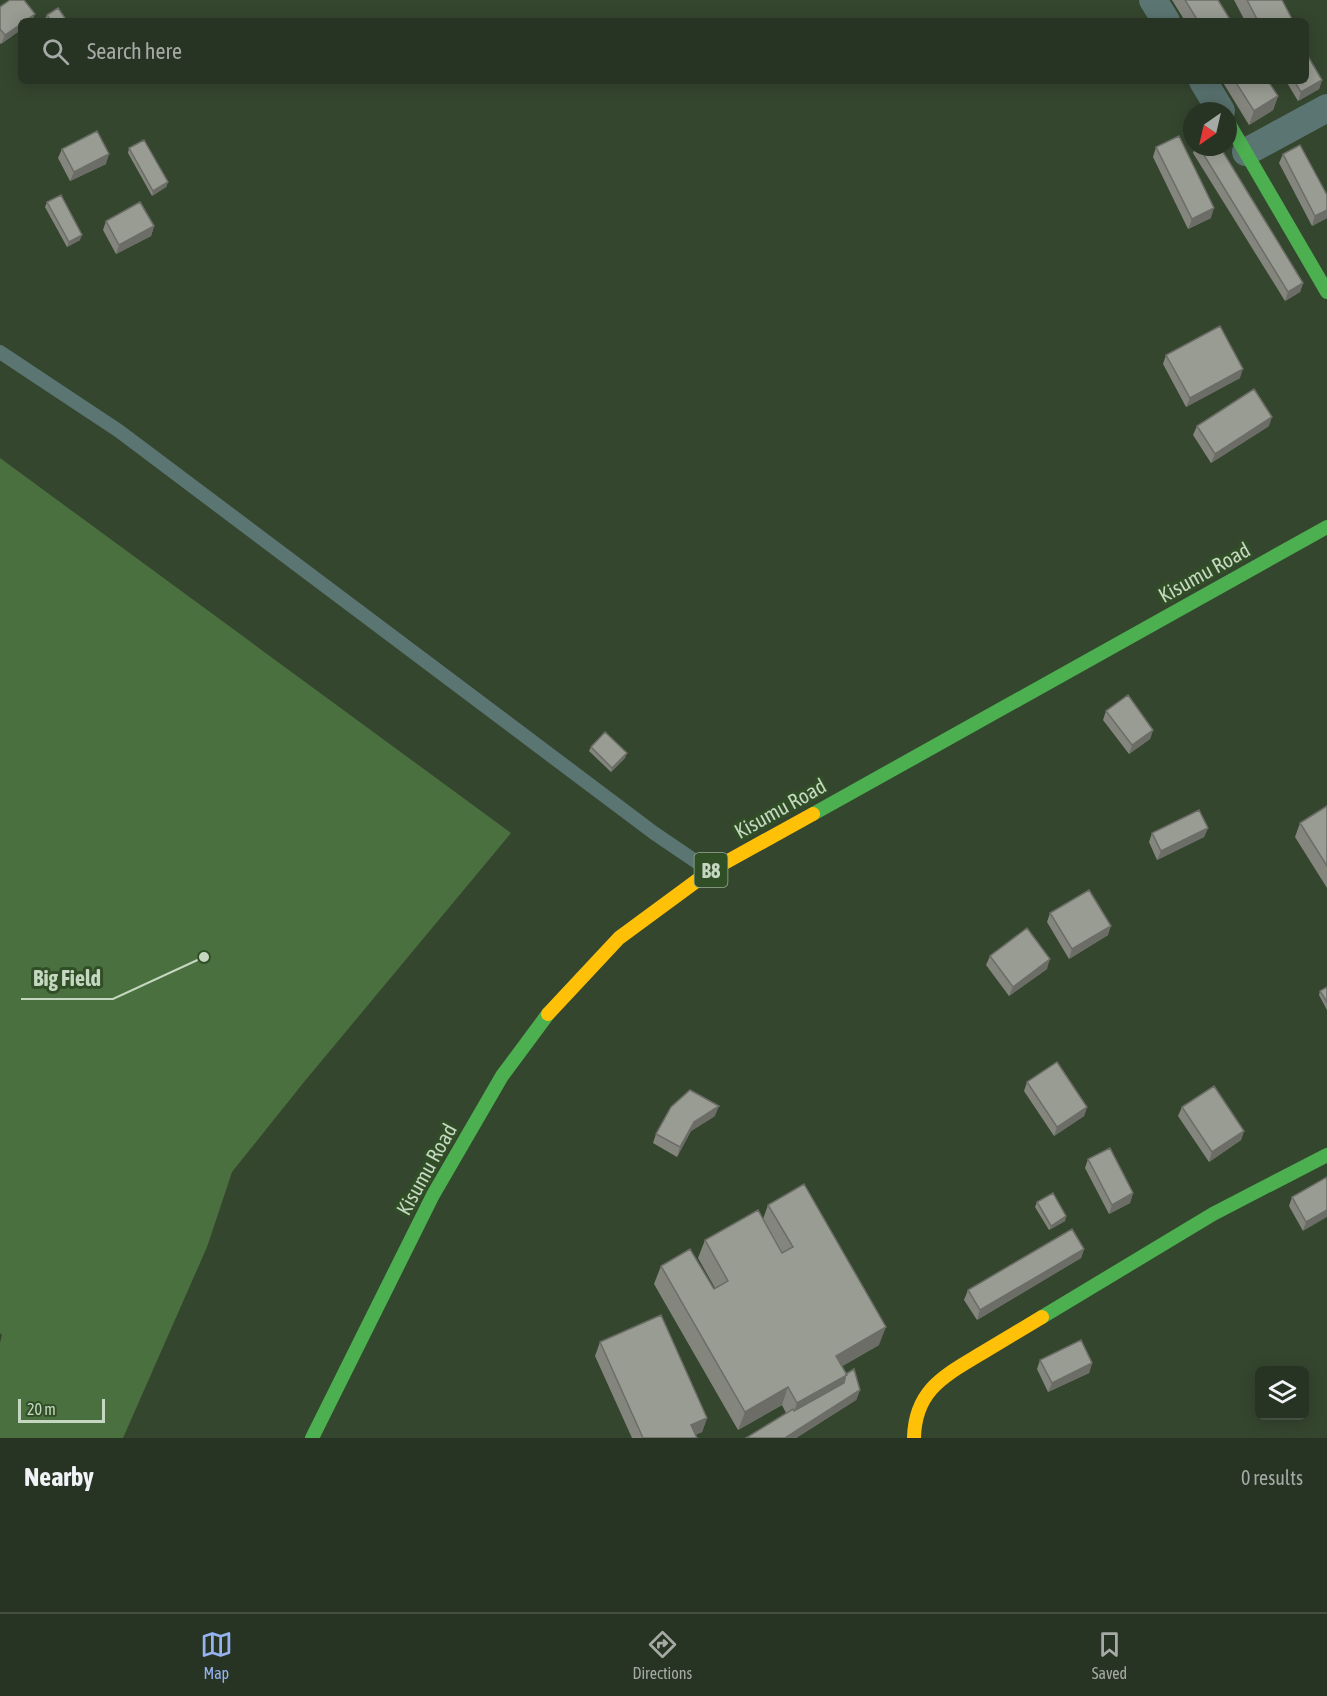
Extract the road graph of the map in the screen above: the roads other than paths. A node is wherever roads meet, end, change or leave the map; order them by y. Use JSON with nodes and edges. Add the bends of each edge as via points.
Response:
{"nodes":[{"id":1,"x":1153,"y":0,"type":"edge"},
{"id":2,"x":1164,"y":18,"type":"edge"},
{"id":3,"x":1205,"y":84,"type":"edge"},
{"id":4,"x":1216,"y":102,"type":"edge"},
{"id":5,"x":1327,"y":108,"type":"edge"},
{"id":6,"x":1237,"y":137,"type":"edge"},
{"id":7,"x":1246,"y":152,"type":"junction"},
{"id":8,"x":1327,"y":292,"type":"edge"},
{"id":9,"x":0,"y":352,"type":"edge"},
{"id":10,"x":1327,"y":527,"type":"edge"},
{"id":11,"x":710,"y":871,"type":"junction"},
{"id":12,"x":1327,"y":1155,"type":"edge"},
{"id":13,"x":312,"y":1438,"type":"edge"},
{"id":14,"x":914,"y":1438,"type":"edge"}],
"edges":[{"from":1,"to":2,"type":"street"},
{"from":3,"to":4,"type":"street"},
{"from":5,"to":7,"type":"street"},
{"from":6,"to":7,"type":"main road"},
{"from":7,"to":8,"type":"main road"},
{"from":9,"to":11,"type":"lane","via":[[119,431]]},
{"from":10,"to":11,"type":"main road","name":"Kisumu Road","number":"B8"},
{"from":11,"to":13,"type":"main road","name":"Kisumu Road","number":"B8","via":[[619,938],[549,1012],[502,1076],[433,1195]]},
{"from":12,"to":14,"type":"main road","via":[[1213,1214],[942,1377],[925,1396],[913,1421]]}]}
